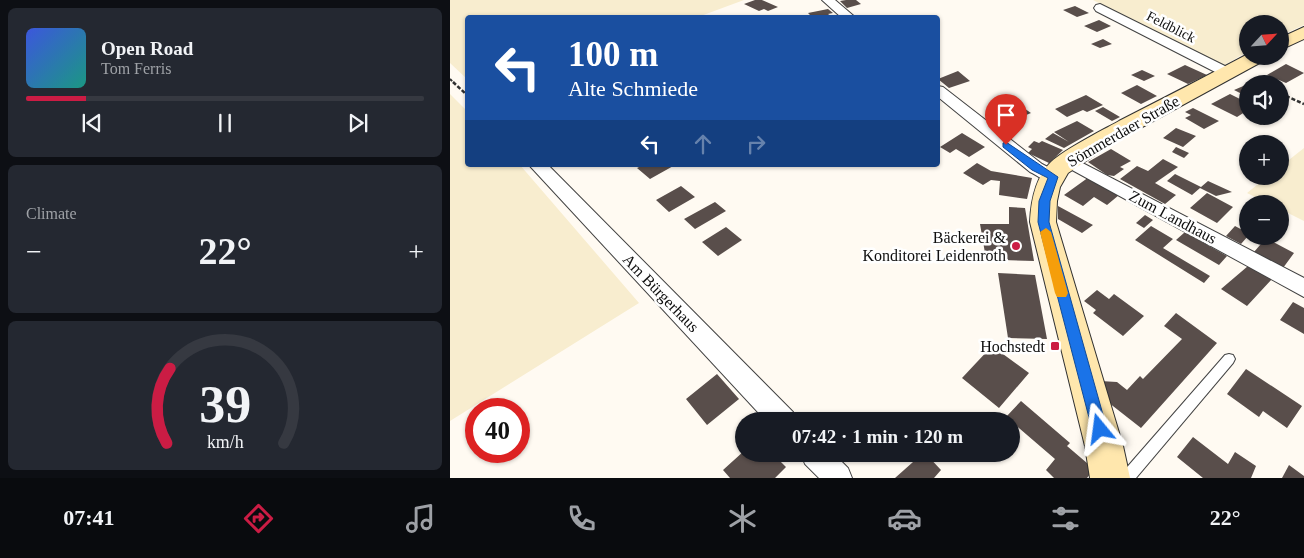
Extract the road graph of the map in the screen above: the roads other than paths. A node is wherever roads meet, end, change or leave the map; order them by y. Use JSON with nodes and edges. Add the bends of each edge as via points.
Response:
{"nodes":[{"id":1,"x":828,"y":0,"type":"edge"},
{"id":2,"x":1100,"y":8,"type":"dead end"},
{"id":3,"x":846,"y":15,"type":"edge"},
{"id":4,"x":1304,"y":32,"type":"edge"},
{"id":5,"x":1289,"y":40,"type":"edge"},
{"id":6,"x":1242,"y":65,"type":"edge"},
{"id":7,"x":1228,"y":73,"type":"junction"},
{"id":8,"x":940,"y":92,"type":"edge"},
{"id":9,"x":540,"y":167,"type":"edge"},
{"id":10,"x":1061,"y":169,"type":"junction"},
{"id":11,"x":1304,"y":288,"type":"edge"},
{"id":12,"x":1228,"y":359,"type":"dead end"},
{"id":13,"x":775,"y":412,"type":"edge"},
{"id":14,"x":823,"y":462,"type":"edge"},
{"id":15,"x":838,"y":478,"type":"edge"},
{"id":16,"x":1110,"y":478,"type":"edge"},
{"id":17,"x":1127,"y":478,"type":"edge"}],
"edges":[{"from":1,"to":3,"type":"street"},
{"from":2,"to":7,"type":"street","name":"Feldblick"},
{"from":4,"to":5,"type":"street"},
{"from":6,"to":7,"type":"street","name":"Sömmerdaer Straße"},
{"from":7,"to":10,"type":"street","name":"Sömmerdaer Straße","via":[[1105,138]]},
{"from":8,"to":10,"type":"street","name":"Zum Landhaus","via":[[1036,168]]},
{"from":9,"to":13,"type":"street","name":"Am Bürgerhaus"},
{"from":10,"to":11,"type":"street","name":"Zum Landhaus"},
{"from":10,"to":16,"type":"street","name":"Sömmerdaer Straße","via":[[1044,201],[1043,222]]},
{"from":12,"to":17,"type":"lane"},
{"from":14,"to":15,"type":"street"}]}
